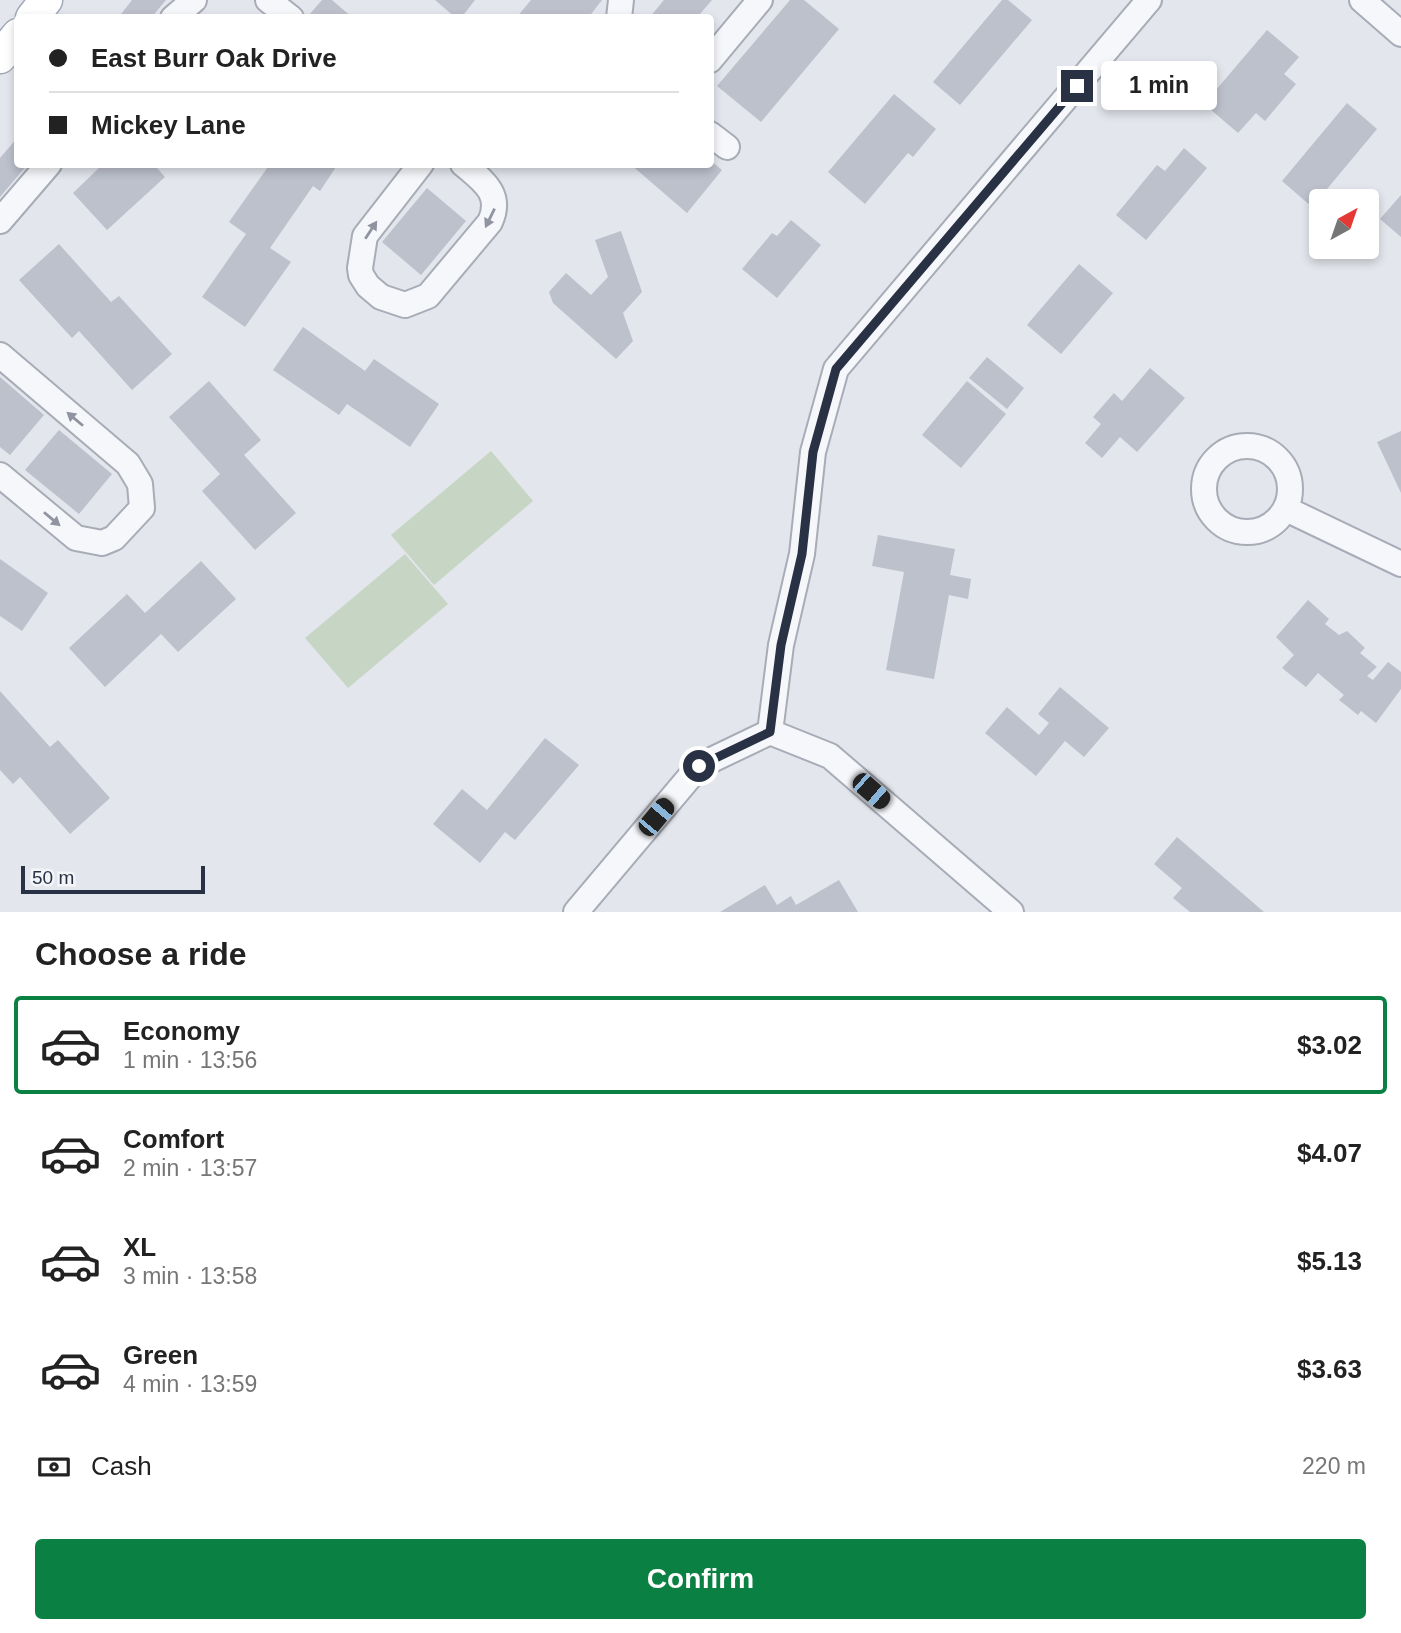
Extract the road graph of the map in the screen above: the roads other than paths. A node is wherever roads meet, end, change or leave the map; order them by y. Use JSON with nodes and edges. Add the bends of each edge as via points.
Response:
{"nodes":[{"id":1,"x":194,"y":0,"type":"edge"},
{"id":2,"x":268,"y":0,"type":"edge"},
{"id":3,"x":761,"y":0,"type":"edge"},
{"id":4,"x":1149,"y":0,"type":"edge"},
{"id":5,"x":1362,"y":0,"type":"edge"},
{"id":6,"x":178,"y":14,"type":"edge"},
{"id":7,"x":286,"y":14,"type":"edge"},
{"id":8,"x":1401,"y":34,"type":"edge"},
{"id":9,"x":14,"y":37,"type":"edge"},
{"id":10,"x":714,"y":55,"type":"edge"},
{"id":11,"x":0,"y":57,"type":"edge"},
{"id":12,"x":46,"y":168,"type":"edge"},
{"id":13,"x":418,"y":168,"type":"edge"},
{"id":14,"x":467,"y":168,"type":"edge"},
{"id":15,"x":0,"y":221,"type":"edge"},
{"id":16,"x":0,"y":355,"type":"edge"},
{"id":17,"x":0,"y":475,"type":"edge"},
{"id":18,"x":1286,"y":509,"type":"dead end"},
{"id":19,"x":1401,"y":564,"type":"edge"},
{"id":20,"x":770,"y":732,"type":"junction"},
{"id":21,"x":576,"y":912,"type":"edge"},
{"id":22,"x":1011,"y":912,"type":"edge"}],
"edges":[{"from":1,"to":6,"type":"street"},
{"from":2,"to":7,"type":"street"},
{"from":3,"to":10,"type":"street"},
{"from":4,"to":20,"type":"street","via":[[836,369],[813,452],[802,554],[781,645]]},
{"from":5,"to":8,"type":"street"},
{"from":9,"to":11,"type":"main road"},
{"from":12,"to":15,"type":"street"},
{"from":14,"to":13,"type":"street","one_way":true,"via":[[493,195],[496,209],[428,296],[405,305],[381,297],[368,286],[360,268],[365,236]]},
{"from":17,"to":16,"type":"street","one_way":true,"via":[[76,538],[102,543],[114,538],[142,508],[140,484],[128,464]]},
{"from":18,"to":19,"type":"street"},
{"from":20,"to":21,"type":"street","via":[[699,766]]},
{"from":20,"to":22,"type":"street","via":[[830,756]]}]}
